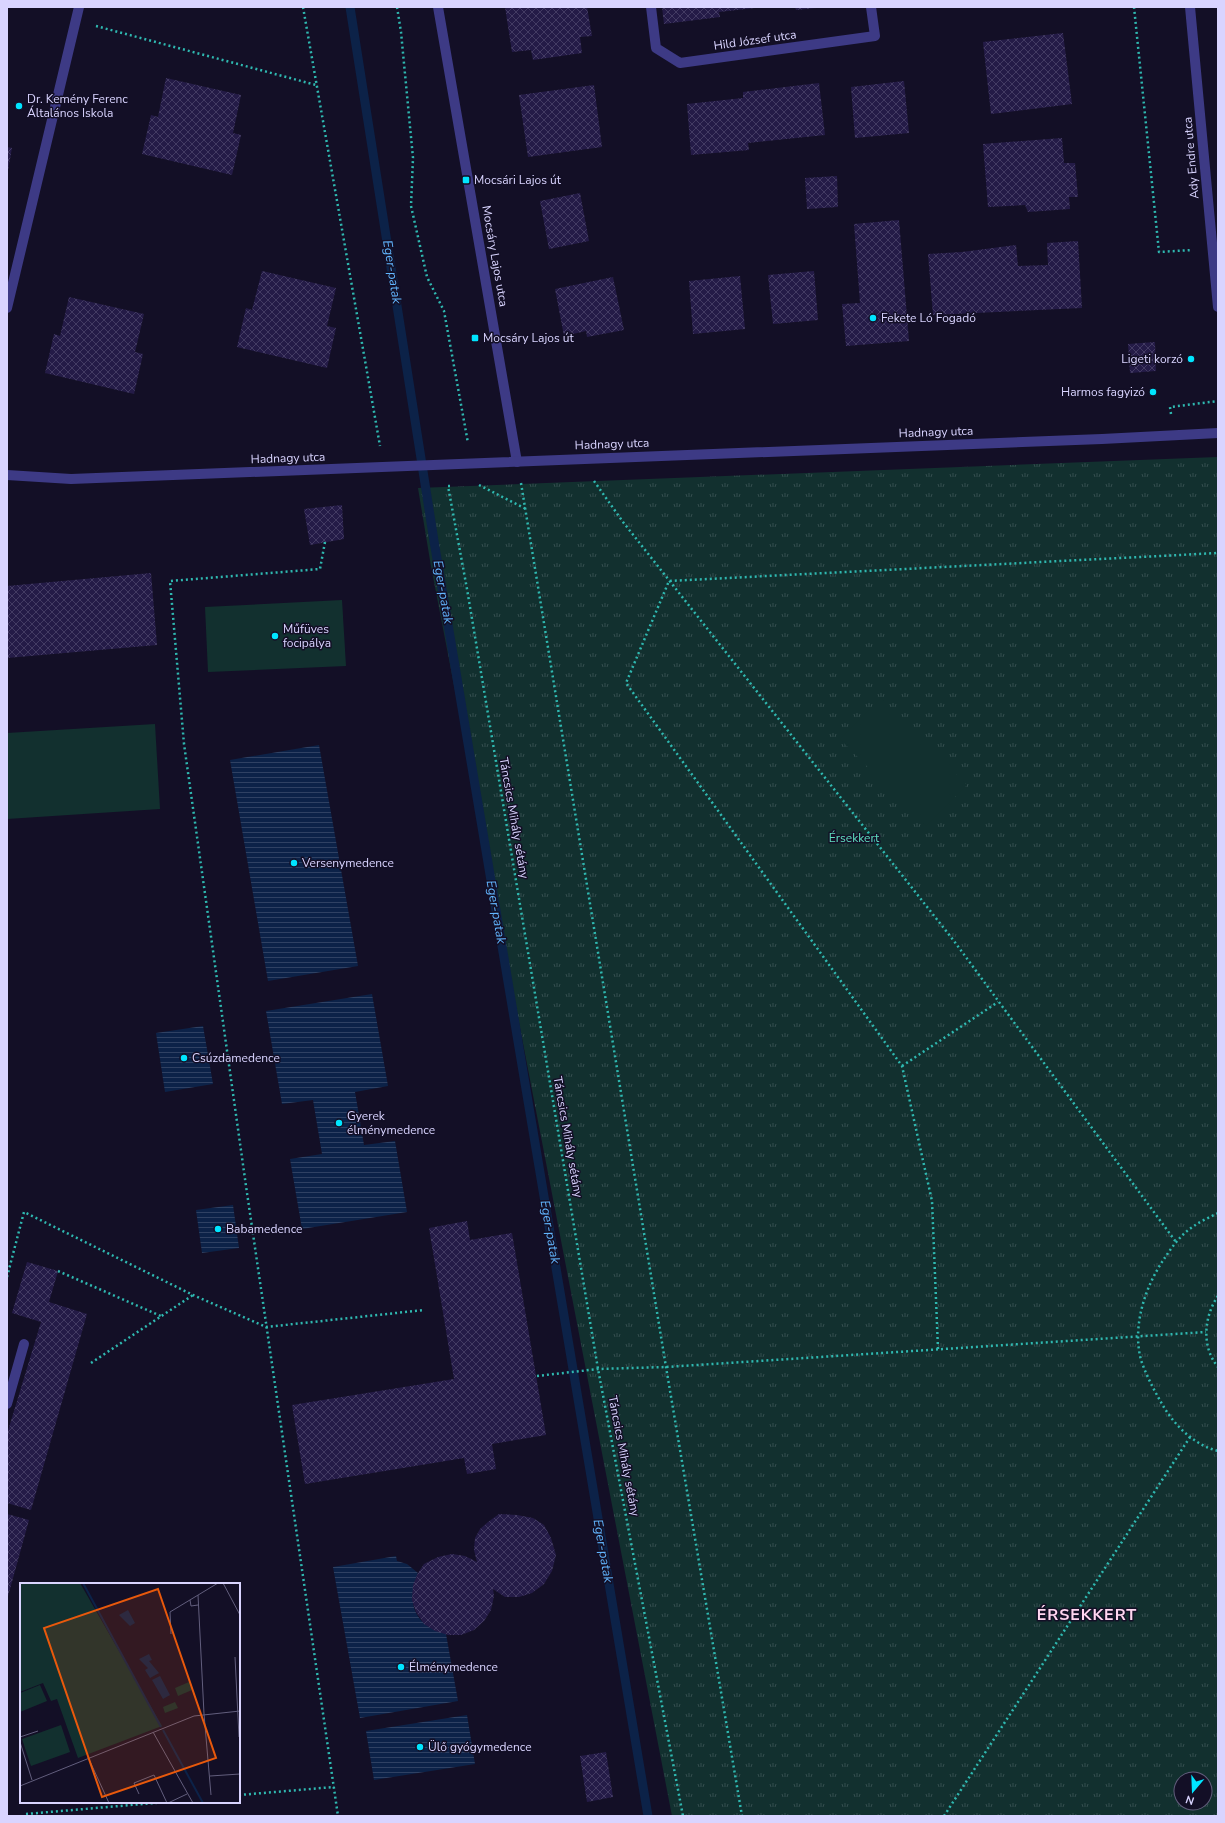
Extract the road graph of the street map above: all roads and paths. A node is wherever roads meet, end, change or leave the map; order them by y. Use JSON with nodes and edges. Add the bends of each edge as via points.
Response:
{"nodes":[{"id":1,"x":79,"y":7,"type":"edge"},
{"id":2,"x":302,"y":7,"type":"edge"},
{"id":3,"x":397,"y":7,"type":"edge"},
{"id":4,"x":438,"y":7,"type":"edge"},
{"id":5,"x":651,"y":7,"type":"edge"},
{"id":6,"x":871,"y":7,"type":"edge"},
{"id":7,"x":1134,"y":7,"type":"edge"},
{"id":8,"x":1190,"y":7,"type":"edge"},
{"id":9,"x":76,"y":20,"type":"junction"},
{"id":10,"x":316,"y":85,"type":"junction"},
{"id":11,"x":1213,"y":248,"type":"junction"},
{"id":12,"x":1218,"y":307,"type":"edge"},
{"id":13,"x":7,"y":308,"type":"edge"},
{"id":14,"x":1218,"y":401,"type":"edge"},
{"id":15,"x":1218,"y":433,"type":"edge"},
{"id":16,"x":1173,"y":435,"type":"junction"},
{"id":17,"x":517,"y":462,"type":"junction"},
{"id":18,"x":472,"y":464,"type":"junction"},
{"id":19,"x":384,"y":468,"type":"junction"},
{"id":20,"x":7,"y":475,"type":"edge"},
{"id":21,"x":520,"y":479,"type":"dead end"},
{"id":22,"x":594,"y":481,"type":"dead end"},
{"id":23,"x":475,"y":483,"type":"dead end"},
{"id":24,"x":455,"y":486,"type":"dead end"},
{"id":25,"x":526,"y":509,"type":"junction"},
{"id":26,"x":325,"y":542,"type":"dead end"},
{"id":27,"x":1218,"y":553,"type":"edge"},
{"id":28,"x":669,"y":581,"type":"junction"},
{"id":29,"x":998,"y":1002,"type":"junction"},
{"id":30,"x":902,"y":1066,"type":"junction"},
{"id":31,"x":1218,"y":1213,"type":"edge"},
{"id":32,"x":1176,"y":1242,"type":"junction"},
{"id":33,"x":58,"y":1271,"type":"dead end"},
{"id":34,"x":7,"y":1276,"type":"edge"},
{"id":35,"x":193,"y":1295,"type":"junction"},
{"id":36,"x":1218,"y":1296,"type":"edge"},
{"id":37,"x":424,"y":1310,"type":"dead end"},
{"id":38,"x":162,"y":1316,"type":"junction"},
{"id":39,"x":266,"y":1327,"type":"junction"},
{"id":40,"x":1206,"y":1332,"type":"junction"},
{"id":41,"x":1139,"y":1337,"type":"junction"},
{"id":42,"x":24,"y":1344,"type":"dead end"},
{"id":43,"x":938,"y":1349,"type":"junction"},
{"id":44,"x":91,"y":1363,"type":"dead end"},
{"id":45,"x":666,"y":1367,"type":"junction"},
{"id":46,"x":1218,"y":1367,"type":"edge"},
{"id":47,"x":598,"y":1369,"type":"junction"},
{"id":48,"x":536,"y":1376,"type":"dead end"},
{"id":49,"x":7,"y":1404,"type":"edge"},
{"id":50,"x":1190,"y":1437,"type":"junction"},
{"id":51,"x":1218,"y":1451,"type":"edge"},
{"id":52,"x":334,"y":1787,"type":"junction"},
{"id":53,"x":240,"y":1795,"type":"edge"},
{"id":54,"x":154,"y":1803,"type":"edge"},
{"id":55,"x":26,"y":1814,"type":"dead end"},
{"id":56,"x":338,"y":1816,"type":"edge"},
{"id":57,"x":683,"y":1816,"type":"edge"},
{"id":58,"x":742,"y":1816,"type":"edge"},
{"id":59,"x":944,"y":1816,"type":"edge"}],
"edges":[{"from":1,"to":9,"type":"street"},
{"from":2,"to":10,"type":"path"},
{"from":3,"to":18,"type":"path","via":[[413,158],[411,206],[427,277],[444,312]]},
{"from":4,"to":17,"type":"street","name":"Mocsáry Lajos utca"},
{"from":5,"to":6,"type":"street","name":"Hild József utca","via":[[656,48],[680,63],[875,36]]},
{"from":7,"to":11,"type":"path","via":[[1159,252]]},
{"from":8,"to":11,"type":"street","name":"Ady Endre utca"},
{"from":9,"to":10,"type":"path"},
{"from":9,"to":13,"type":"street"},
{"from":10,"to":19,"type":"path"},
{"from":11,"to":12,"type":"street","name":"Ady Endre utca"},
{"from":14,"to":16,"type":"path","via":[[1170,407]]},
{"from":15,"to":16,"type":"street","name":"Hadnagy utca"},
{"from":16,"to":17,"type":"street","name":"Hadnagy utca"},
{"from":17,"to":18,"type":"street","name":"Hadnagy utca"},
{"from":18,"to":19,"type":"street","name":"Hadnagy utca"},
{"from":19,"to":20,"type":"street","name":"Hadnagy utca","via":[[71,479]]},
{"from":21,"to":25,"type":"path"},
{"from":22,"to":28,"type":"path"},
{"from":23,"to":25,"type":"path"},
{"from":24,"to":47,"type":"path","name":"Táncsics Mihály sétány","via":[[448,486]]},
{"from":25,"to":45,"type":"path"},
{"from":26,"to":39,"type":"path","via":[[320,569],[170,581],[184,744]]},
{"from":27,"to":28,"type":"path"},
{"from":28,"to":29,"type":"path","via":[[954,942]]},
{"from":28,"to":30,"type":"path","via":[[626,683]]},
{"from":29,"to":30,"type":"path"},
{"from":29,"to":32,"type":"path"},
{"from":30,"to":43,"type":"path","via":[[932,1201]]},
{"from":31,"to":32,"type":"path","via":[[1193,1226]]},
{"from":32,"to":41,"type":"path","via":[[1153,1276],[1142,1303]]},
{"from":33,"to":38,"type":"path"},
{"from":34,"to":35,"type":"path","via":[[24,1212]]},
{"from":35,"to":38,"type":"path"},
{"from":35,"to":39,"type":"path"},
{"from":36,"to":40,"type":"path","via":[[1211,1309]]},
{"from":37,"to":39,"type":"path"},
{"from":38,"to":44,"type":"path"},
{"from":39,"to":52,"type":"path"},
{"from":40,"to":41,"type":"path"},
{"from":40,"to":46,"type":"path","via":[[1207,1344]]},
{"from":41,"to":43,"type":"path"},
{"from":41,"to":50,"type":"path","via":[[1141,1359],[1153,1388],[1171,1418]]},
{"from":42,"to":49,"type":"street"},
{"from":43,"to":45,"type":"path"},
{"from":45,"to":47,"type":"path"},
{"from":45,"to":58,"type":"path"},
{"from":47,"to":48,"type":"path"},
{"from":47,"to":57,"type":"path","name":"Táncsics Mihály sétány"},
{"from":50,"to":51,"type":"path","via":[[1209,1449]]},
{"from":50,"to":59,"type":"path"},
{"from":52,"to":53,"type":"path"},
{"from":52,"to":56,"type":"path"},
{"from":54,"to":55,"type":"path"}]}
